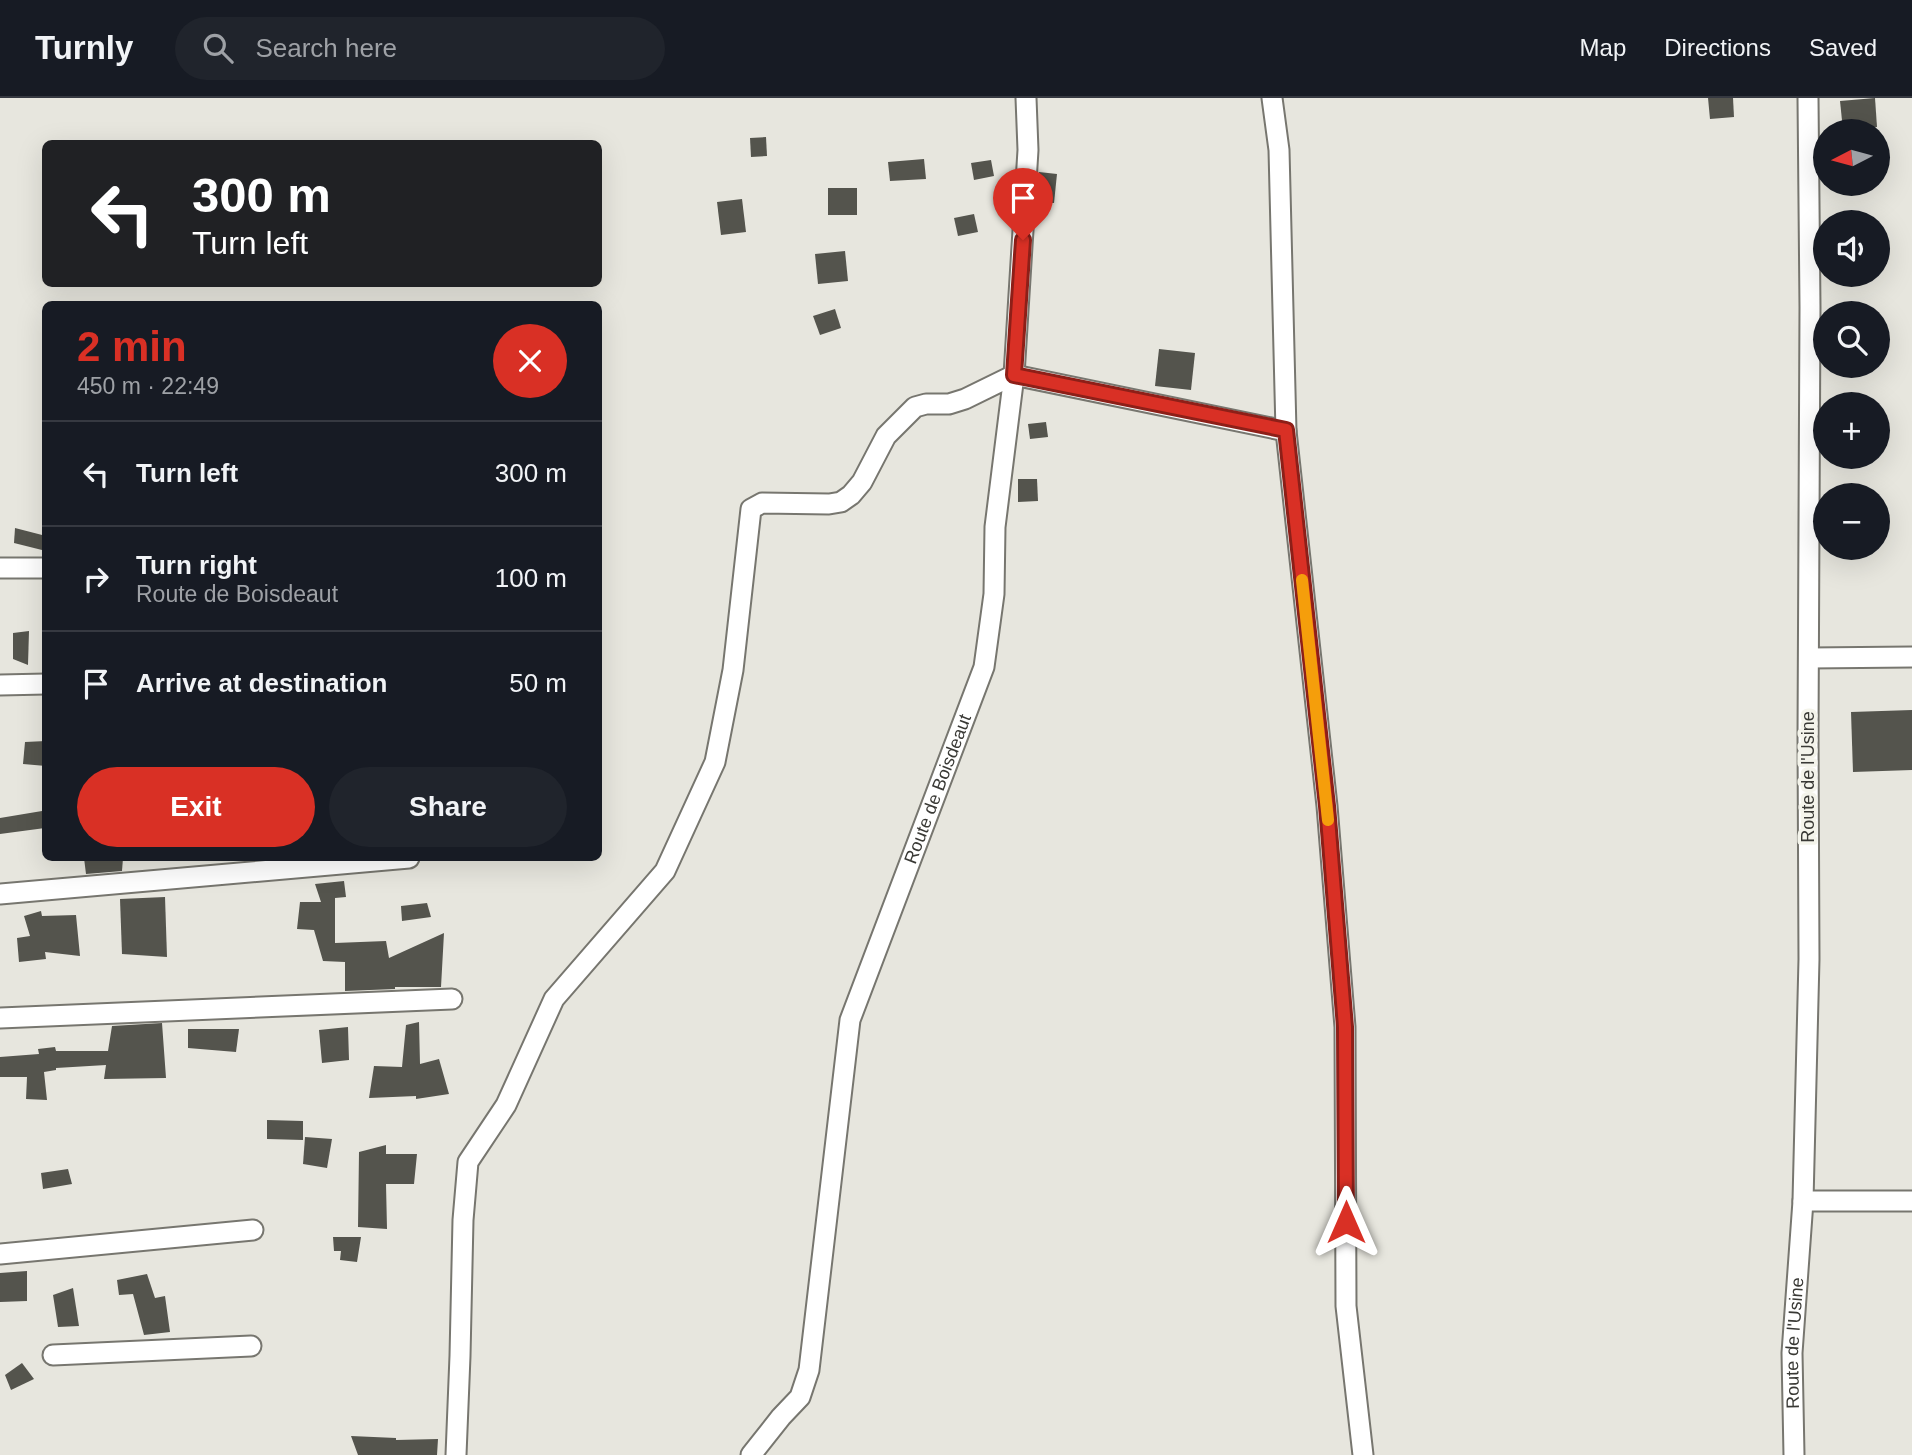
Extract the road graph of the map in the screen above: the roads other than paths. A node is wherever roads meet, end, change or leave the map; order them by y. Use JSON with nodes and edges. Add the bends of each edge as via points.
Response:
{"nodes":[{"id":1,"x":1026,"y":98,"type":"edge"},
{"id":2,"x":1272,"y":98,"type":"edge"},
{"id":3,"x":1808,"y":98,"type":"edge"},
{"id":4,"x":1014,"y":375,"type":"junction"},
{"id":5,"x":1286,"y":430,"type":"junction"},
{"id":6,"x":0,"y":568,"type":"edge"},
{"id":7,"x":42,"y":568,"type":"edge"},
{"id":8,"x":1809,"y":657,"type":"junction"},
{"id":9,"x":1912,"y":657,"type":"edge"},
{"id":10,"x":42,"y":684,"type":"edge"},
{"id":11,"x":0,"y":685,"type":"edge"},
{"id":12,"x":375,"y":861,"type":"edge"},
{"id":13,"x":0,"y":894,"type":"edge"},
{"id":14,"x":452,"y":999,"type":"dead end"},
{"id":15,"x":0,"y":1018,"type":"edge"},
{"id":16,"x":1803,"y":1201,"type":"junction"},
{"id":17,"x":1912,"y":1201,"type":"edge"},
{"id":18,"x":253,"y":1230,"type":"dead end"},
{"id":19,"x":0,"y":1254,"type":"edge"},
{"id":20,"x":251,"y":1346,"type":"dead end"},
{"id":21,"x":53,"y":1355,"type":"dead end"},
{"id":22,"x":456,"y":1455,"type":"edge"},
{"id":23,"x":751,"y":1455,"type":"edge"},
{"id":24,"x":1363,"y":1455,"type":"edge"},
{"id":25,"x":1794,"y":1455,"type":"edge"}],
"edges":[{"from":1,"to":4,"type":"street","name":"Route de Boisdeaut","via":[[1028,150]]},
{"from":2,"to":5,"type":"street","via":[[1279,150]]},
{"from":3,"to":8,"type":"street","name":"Route de l'Usine"},
{"from":4,"to":5,"type":"street"},
{"from":4,"to":22,"type":"street","via":[[965,399],[915,407],[886,436],[862,482],[841,502],[762,503],[751,509],[733,670],[715,762],[665,872],[554,999],[506,1105],[468,1162]]},
{"from":4,"to":23,"type":"street","name":"Route de Boisdeaut","via":[[984,667],[850,1020],[809,1370],[800,1397]]},
{"from":5,"to":24,"type":"street","via":[[1327,806],[1345,1027],[1346,1306]]},
{"from":6,"to":7,"type":"street"},
{"from":8,"to":9,"type":"street"},
{"from":8,"to":16,"type":"street","name":"Route de l'Usine"},
{"from":10,"to":11,"type":"street"},
{"from":12,"to":13,"type":"street"},
{"from":14,"to":15,"type":"street"},
{"from":16,"to":17,"type":"street"},
{"from":16,"to":25,"type":"street","name":"Route de l'Usine","via":[[1792,1353]]},
{"from":18,"to":19,"type":"street"},
{"from":20,"to":21,"type":"street"}]}
